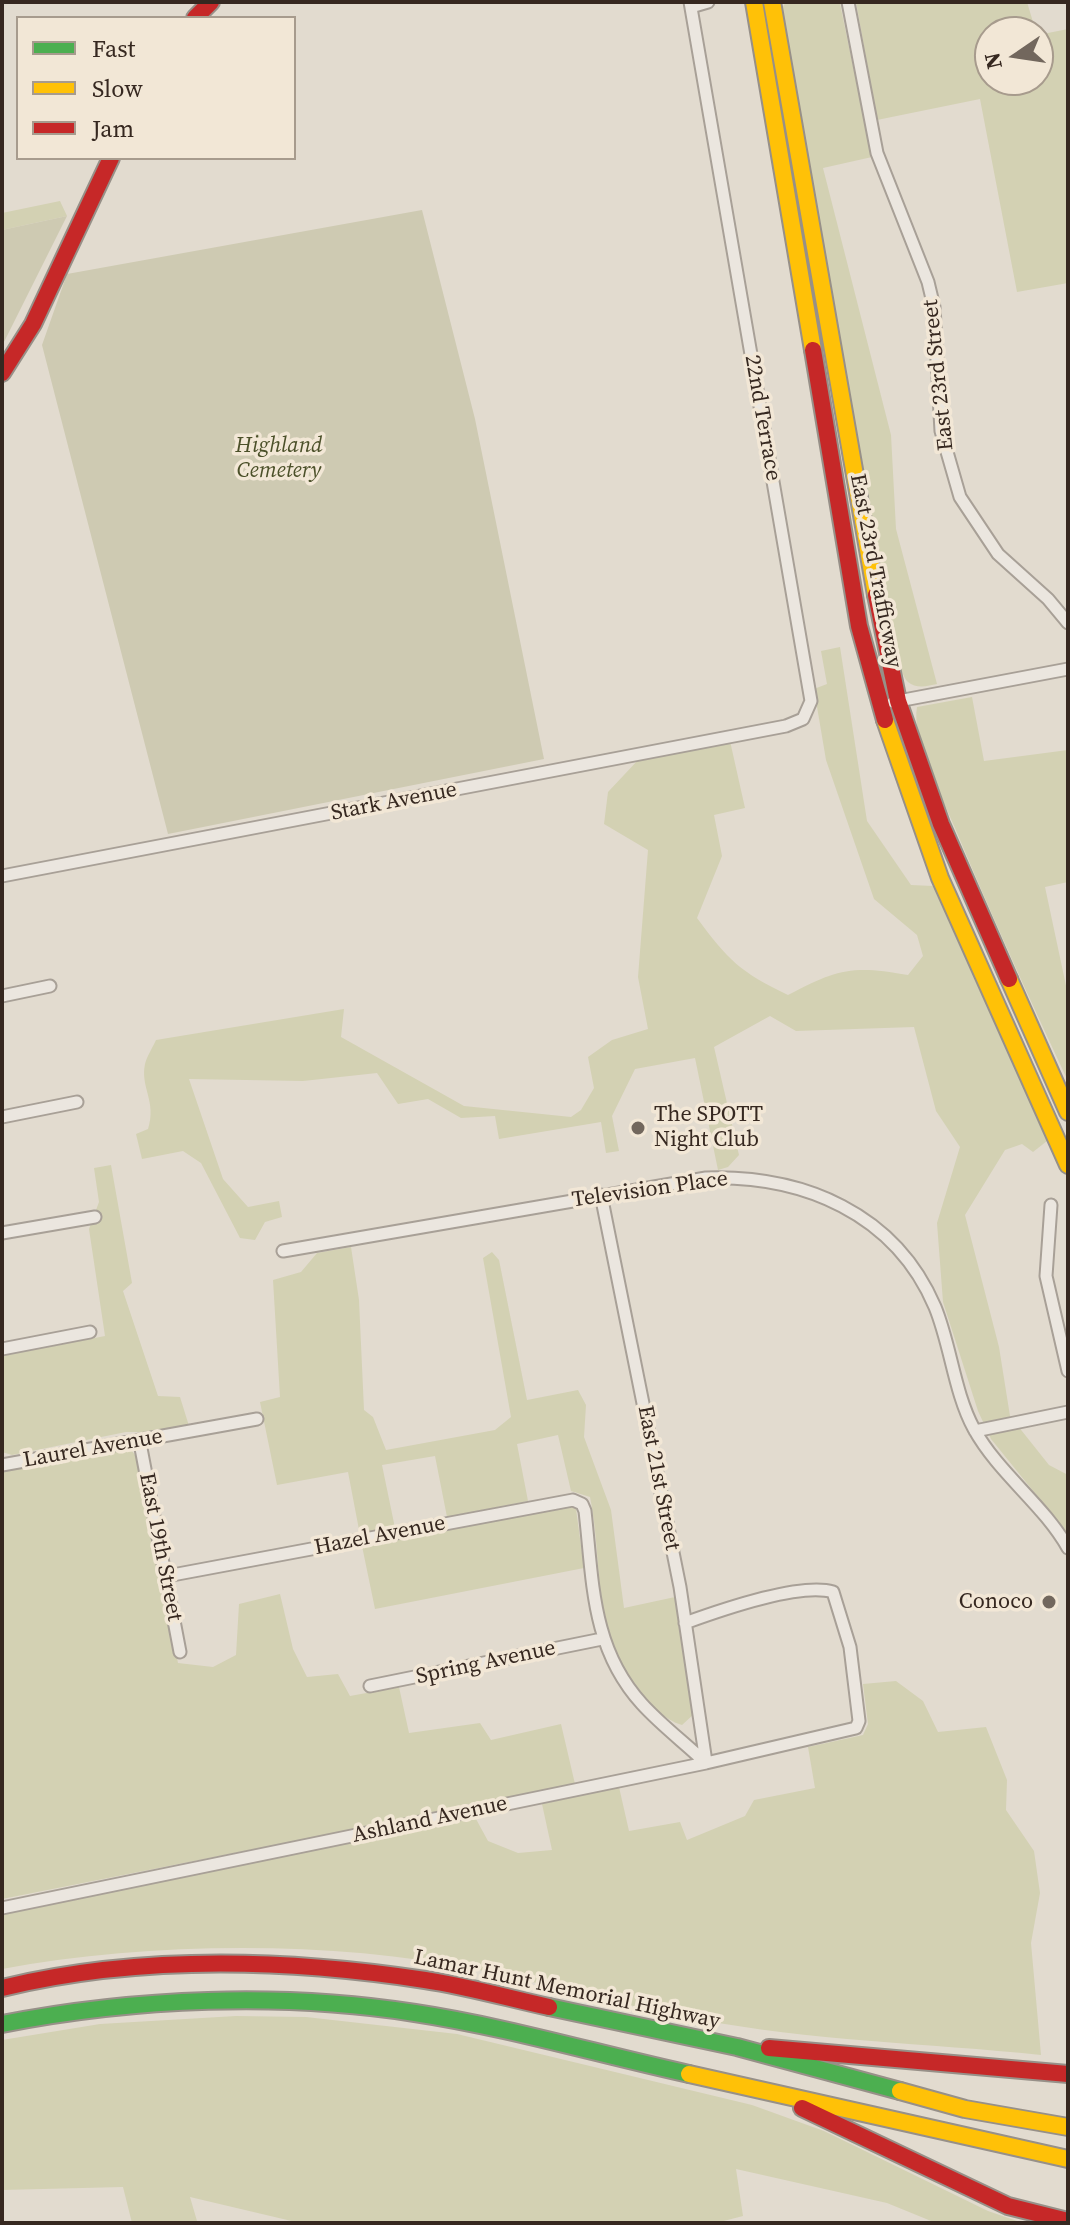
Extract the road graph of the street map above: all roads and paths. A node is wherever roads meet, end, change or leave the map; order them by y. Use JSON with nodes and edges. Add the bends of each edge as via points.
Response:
{"nodes":[{"id":1,"x":708,"y":2,"type":"edge"},
{"id":2,"x":754,"y":2,"type":"edge"},
{"id":3,"x":772,"y":2,"type":"edge"},
{"id":4,"x":848,"y":2,"type":"edge"},
{"id":5,"x":690,"y":4,"type":"edge"},
{"id":6,"x":110,"y":160,"type":"edge"},
{"id":7,"x":2,"y":373,"type":"edge"},
{"id":8,"x":1068,"y":623,"type":"edge"},
{"id":9,"x":1068,"y":669,"type":"edge"},
{"id":10,"x":898,"y":701,"type":"junction"},
{"id":11,"x":880,"y":705,"type":"junction"},
{"id":12,"x":786,"y":726,"type":"joint"},
{"id":13,"x":2,"y":876,"type":"edge"},
{"id":14,"x":50,"y":986,"type":"dead end"},
{"id":15,"x":2,"y":996,"type":"edge"},
{"id":16,"x":77,"y":1102,"type":"dead end"},
{"id":17,"x":1068,"y":1112,"type":"edge"},
{"id":18,"x":2,"y":1117,"type":"edge"},
{"id":19,"x":1068,"y":1165,"type":"edge"},
{"id":20,"x":601,"y":1195,"type":"junction"},
{"id":21,"x":1051,"y":1205,"type":"dead end"},
{"id":22,"x":95,"y":1217,"type":"dead end"},
{"id":23,"x":2,"y":1233,"type":"edge"},
{"id":24,"x":283,"y":1251,"type":"dead end"},
{"id":25,"x":90,"y":1332,"type":"dead end"},
{"id":26,"x":2,"y":1349,"type":"edge"},
{"id":27,"x":1068,"y":1371,"type":"edge"},
{"id":28,"x":1068,"y":1412,"type":"edge"},
{"id":29,"x":257,"y":1419,"type":"dead end"},
{"id":30,"x":975,"y":1431,"type":"junction"},
{"id":31,"x":140,"y":1443,"type":"junction"},
{"id":32,"x":2,"y":1465,"type":"edge"},
{"id":33,"x":1068,"y":1548,"type":"edge"},
{"id":34,"x":167,"y":1576,"type":"junction"},
{"id":35,"x":685,"y":1623,"type":"junction"},
{"id":36,"x":602,"y":1639,"type":"junction"},
{"id":37,"x":180,"y":1652,"type":"dead end"},
{"id":38,"x":370,"y":1686,"type":"dead end"},
{"id":39,"x":706,"y":1763,"type":"junction"},
{"id":40,"x":2,"y":1908,"type":"edge"},
{"id":41,"x":2,"y":1988,"type":"edge"},
{"id":42,"x":2,"y":2024,"type":"edge"},
{"id":43,"x":737,"y":2047,"type":"junction"},
{"id":44,"x":1068,"y":2074,"type":"edge"},
{"id":45,"x":778,"y":2095,"type":"junction"},
{"id":46,"x":1068,"y":2127,"type":"edge"},
{"id":47,"x":1068,"y":2159,"type":"edge"},
{"id":48,"x":1068,"y":2221,"type":"edge"}],
"edges":[{"from":1,"to":5,"type":"street"},
{"from":2,"to":11,"type":"main road","name":"East 23rd Trafficway","via":[[859,626]]},
{"from":3,"to":10,"type":"main road","name":"East 23rd Trafficway","via":[[864,539]]},
{"from":4,"to":8,"type":"street","name":"East 23rd Street","via":[[877,153],[934,307],[941,431],[960,497],[998,554]]},
{"from":5,"to":12,"type":"street","name":"22nd Terrace","via":[[811,701],[803,719]]},
{"from":6,"to":7,"type":"main road","via":[[33,324]]},
{"from":9,"to":10,"type":"street"},
{"from":10,"to":11,"type":"street"},
{"from":10,"to":17,"type":"main road","name":"East 23rd Trafficway","via":[[941,824]]},
{"from":11,"to":19,"type":"main road","name":"East 23rd Trafficway","via":[[940,878]]},
{"from":12,"to":13,"type":"street","name":"Stark Avenue"},
{"from":14,"to":15,"type":"street"},
{"from":16,"to":18,"type":"street"},
{"from":20,"to":24,"type":"street","name":"Television Place"},
{"from":20,"to":30,"type":"street","name":"Television Place","via":[[744,1177],[804,1188],[851,1211],[891,1242],[924,1285]]},
{"from":20,"to":35,"type":"street","name":"East 21st Street"},
{"from":21,"to":27,"type":"street","via":[[1046,1276]]},
{"from":22,"to":23,"type":"street"},
{"from":25,"to":26,"type":"street"},
{"from":28,"to":30,"type":"street"},
{"from":29,"to":31,"type":"street","name":"Laurel Avenue"},
{"from":30,"to":33,"type":"street","name":"Television Place","via":[[1000,1469]]},
{"from":31,"to":32,"type":"street","name":"Laurel Avenue"},
{"from":31,"to":34,"type":"street","name":"East 19th Street"},
{"from":34,"to":36,"type":"street","name":"Hazel Avenue","via":[[573,1500],[582,1504],[586,1515],[594,1609]]},
{"from":34,"to":37,"type":"street","name":"East 19th Street"},
{"from":35,"to":39,"type":"street","name":"East 21st Street"},
{"from":35,"to":39,"type":"street","name":"Ashland Avenue","via":[[755,1601],[833,1592],[850,1647],[856,1728]]},
{"from":36,"to":38,"type":"street","name":"Spring Avenue"},
{"from":36,"to":39,"type":"street","via":[[640,1702]]},
{"from":39,"to":40,"type":"street","name":"Ashland Avenue"},
{"from":41,"to":43,"type":"main road","name":"Lamar Hunt Memorial Highway","via":[[43,1978],[163,1965],[289,1967],[425,1980]]},
{"from":42,"to":45,"type":"main road","via":[[42,2015],[176,2003],[326,2004],[477,2024]]},
{"from":43,"to":44,"type":"main road","via":[[812,2049]]},
{"from":43,"to":46,"type":"main road","name":"Lamar Hunt Memorial Highway","via":[[965,2109]]},
{"from":45,"to":47,"type":"main road"},
{"from":45,"to":48,"type":"main road","via":[[1008,2206]]}]}
